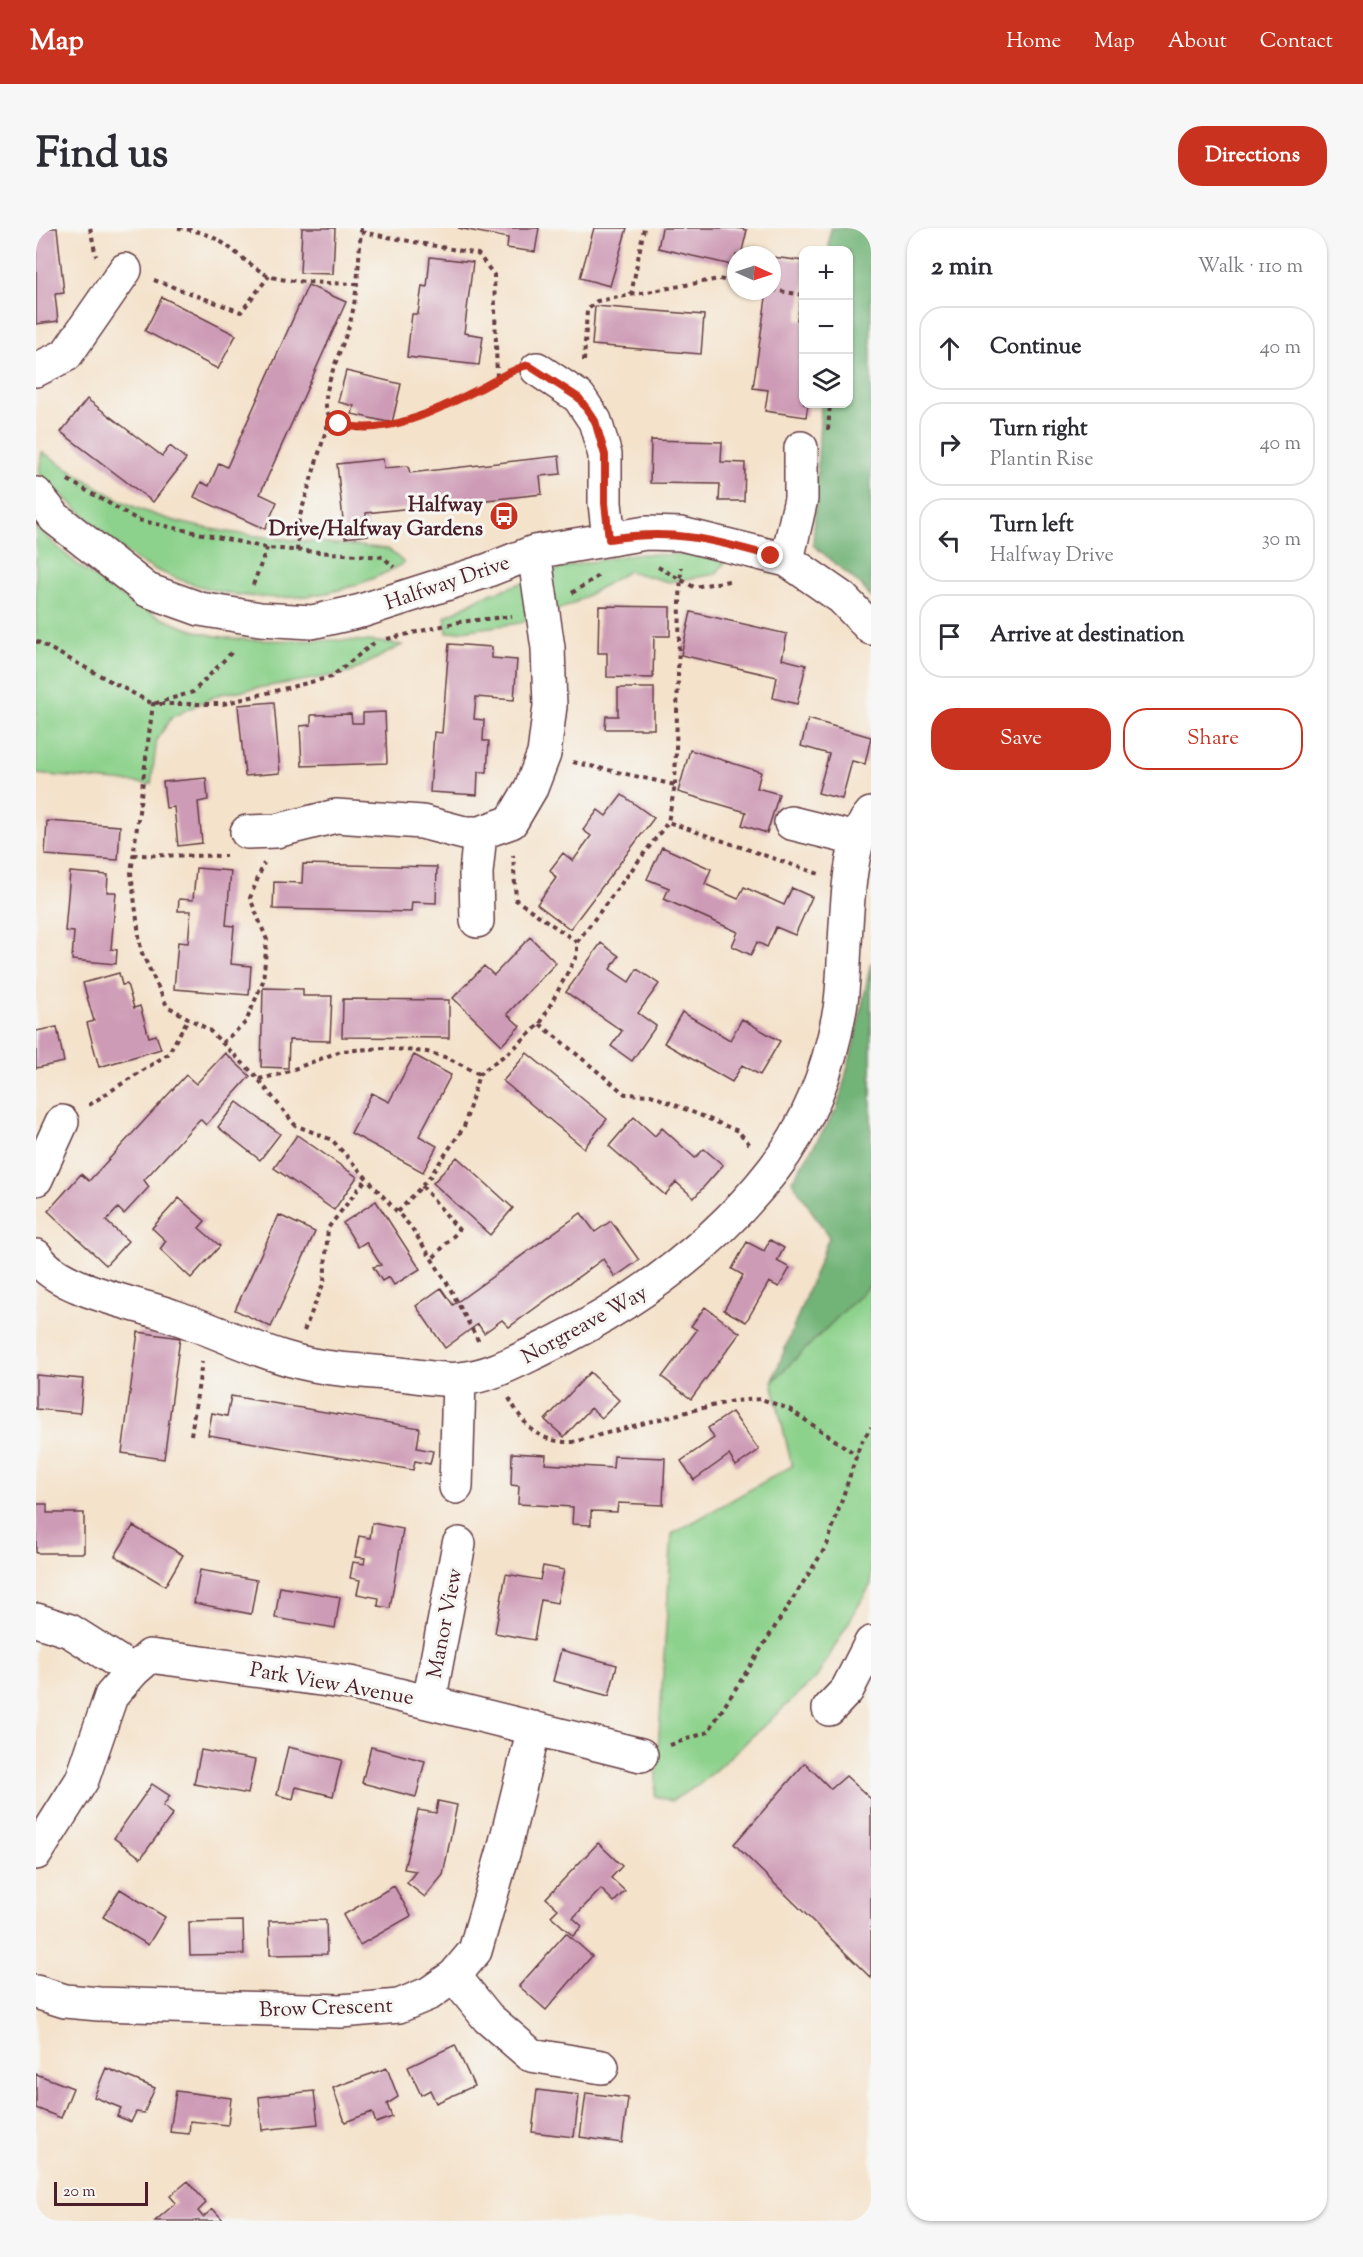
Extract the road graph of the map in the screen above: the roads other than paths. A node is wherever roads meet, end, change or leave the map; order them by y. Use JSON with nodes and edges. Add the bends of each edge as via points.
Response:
{"nodes":[{"id":1,"x":124,"y":270,"type":"road end"},
{"id":2,"x":537,"y":369,"type":"road end"},
{"id":3,"x":36,"y":370,"type":"edge"},
{"id":4,"x":801,"y":448,"type":"dead end"},
{"id":5,"x":36,"y":494,"type":"edge"},
{"id":6,"x":609,"y":539,"type":"junction"},
{"id":7,"x":534,"y":552,"type":"junction"},
{"id":8,"x":779,"y":558,"type":"junction"},
{"id":9,"x":871,"y":628,"type":"edge"},
{"id":10,"x":791,"y":823,"type":"dead end"},
{"id":11,"x":864,"y":827,"type":"edge"},
{"id":12,"x":262,"y":831,"type":"road end"},
{"id":13,"x":480,"y":832,"type":"junction"},
{"id":14,"x":477,"y":921,"type":"dead end"},
{"id":15,"x":62,"y":1122,"type":"road end"},
{"id":16,"x":36,"y":1179,"type":"edge"},
{"id":17,"x":36,"y":1256,"type":"edge"},
{"id":18,"x":459,"y":1379,"type":"junction"},
{"id":19,"x":456,"y":1487,"type":"dead end"},
{"id":20,"x":459,"y":1544,"type":"dead end"},
{"id":21,"x":36,"y":1620,"type":"edge"},
{"id":22,"x":871,"y":1643,"type":"edge"},
{"id":23,"x":133,"y":1671,"type":"junction"},
{"id":24,"x":429,"y":1702,"type":"junction"},
{"id":25,"x":829,"y":1709,"type":"dead end"},
{"id":26,"x":534,"y":1728,"type":"junction"},
{"id":27,"x":641,"y":1755,"type":"road end"},
{"id":28,"x":36,"y":1853,"type":"edge"},
{"id":29,"x":454,"y":1976,"type":"junction"},
{"id":30,"x":36,"y":1992,"type":"edge"},
{"id":31,"x":602,"y":2067,"type":"dead end"}],
"edges":[{"from":1,"to":3,"type":"street","via":[[66,355]]},
{"from":2,"to":6,"type":"street","via":[[579,398],[595,421],[605,455]]},
{"from":4,"to":8,"type":"street","via":[[801,499]]},
{"from":5,"to":7,"type":"street","name":"Halfway Drive","via":[[55,518],[147,590],[200,609],[260,619],[312,622],[361,611]]},
{"from":6,"to":7,"type":"street","name":"Halfway Drive"},
{"from":6,"to":8,"type":"street","name":"Halfway Drive","via":[[646,533],[681,534]]},
{"from":7,"to":13,"type":"street","via":[[548,648],[550,706],[544,754],[531,788],[511,822]]},
{"from":8,"to":9,"type":"street","name":"Halfway Drive","via":[[842,598]]},
{"from":10,"to":11,"type":"street"},
{"from":11,"to":18,"type":"street","name":"Norgreave Way","via":[[850,864],[840,1009],[825,1072],[802,1125],[773,1170],[708,1242],[658,1282],[580,1331],[495,1373]]},
{"from":12,"to":13,"type":"street","via":[[336,816],[387,818],[464,833]]},
{"from":13,"to":14,"type":"street"},
{"from":15,"to":16,"type":"street"},
{"from":17,"to":18,"type":"street","name":"Norgreave Way","via":[[60,1278],[292,1360]]},
{"from":18,"to":19,"type":"street"},
{"from":20,"to":24,"type":"street","name":"Manor View"},
{"from":21,"to":23,"type":"street","via":[[70,1631]]},
{"from":22,"to":25,"type":"street","via":[[847,1690]]},
{"from":23,"to":24,"type":"street","name":"Park View Avenue","via":[[150,1656],[191,1659],[350,1683]]},
{"from":23,"to":28,"type":"street","name":"Park View Avenue","via":[[111,1696],[82,1780]]},
{"from":24,"to":26,"type":"street","name":"Park View Avenue"},
{"from":26,"to":27,"type":"street","name":"Park View Avenue"},
{"from":26,"to":29,"type":"street","name":"Brow Crescent","via":[[475,1951]]},
{"from":29,"to":30,"type":"street","name":"Brow Crescent","via":[[430,1993],[399,2006],[341,2011],[99,2004],[65,2001]]},
{"from":29,"to":31,"type":"street","via":[[488,2018],[531,2055]]}]}
